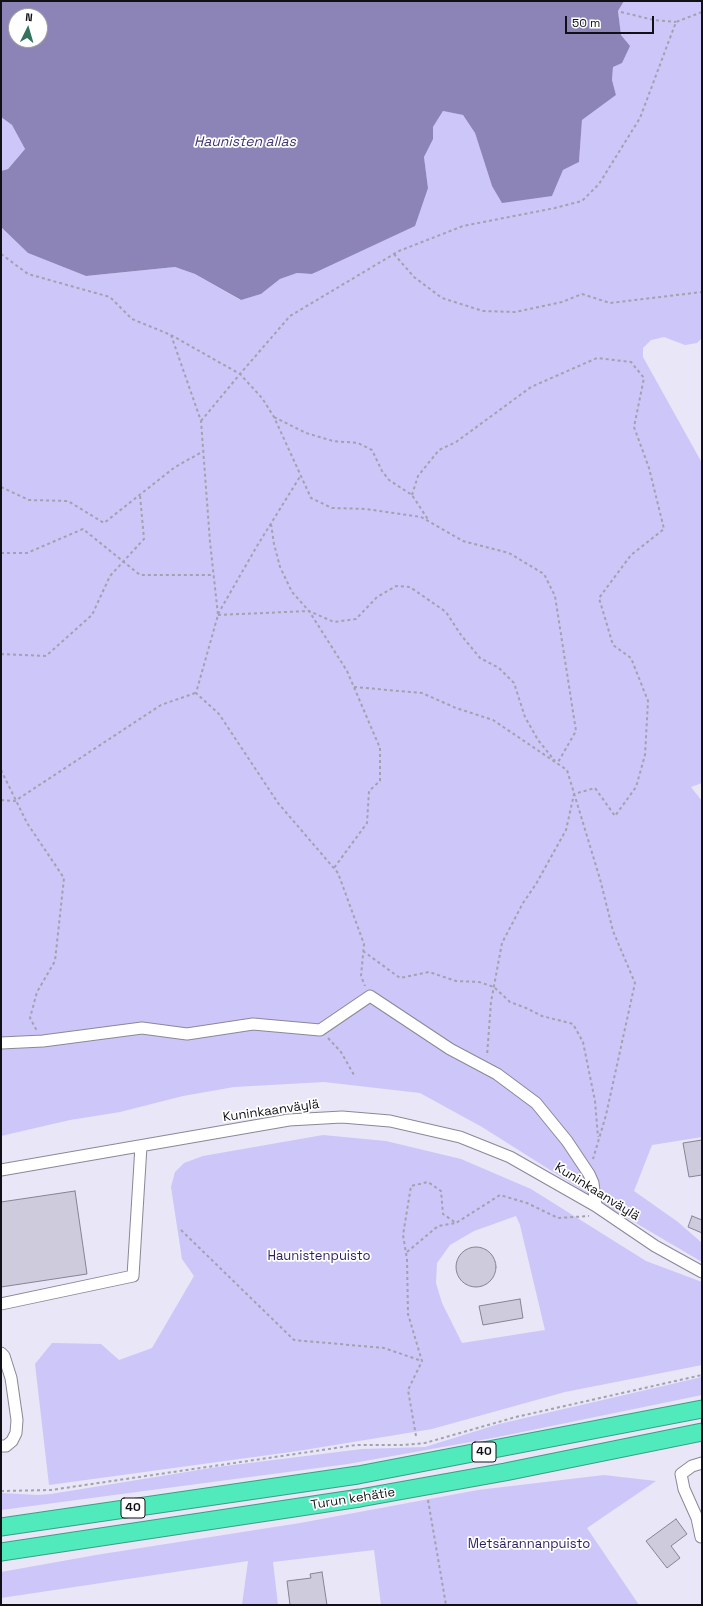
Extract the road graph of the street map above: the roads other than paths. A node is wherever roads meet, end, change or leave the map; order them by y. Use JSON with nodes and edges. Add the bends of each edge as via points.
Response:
{"nodes":[{"id":1,"x":1,"y":1043,"type":"edge"},
{"id":2,"x":141,"y":1146,"type":"junction"},
{"id":3,"x":1,"y":1170,"type":"edge"},
{"id":4,"x":596,"y":1206,"type":"junction"},
{"id":5,"x":702,"y":1272,"type":"edge"},
{"id":6,"x":1,"y":1304,"type":"edge"},
{"id":7,"x":1,"y":1353,"type":"edge"},
{"id":8,"x":702,"y":1409,"type":"edge"},
{"id":9,"x":702,"y":1432,"type":"edge"},
{"id":10,"x":1,"y":1446,"type":"edge"},
{"id":11,"x":702,"y":1463,"type":"edge"},
{"id":12,"x":1,"y":1527,"type":"edge"},
{"id":13,"x":700,"y":1537,"type":"dead end"},
{"id":14,"x":1,"y":1552,"type":"edge"}],
"edges":[{"from":1,"to":4,"type":"street","via":[[43,1041],[142,1028],[187,1034],[253,1024],[320,1030],[370,996],[450,1049],[497,1074],[536,1104],[567,1141],[589,1174]]},
{"from":2,"to":3,"type":"street","name":"Kuninkaanväylä"},
{"from":2,"to":4,"type":"street","name":"Kuninkaanväylä","via":[[289,1120],[342,1117],[390,1121],[453,1135],[489,1148],[535,1170]]},
{"from":2,"to":6,"type":"street","via":[[133,1276]]},
{"from":4,"to":5,"type":"street","name":"Kuninkaanväylä","via":[[655,1246]]},
{"from":7,"to":10,"type":"street","via":[[11,1378],[17,1420],[16,1433],[12,1441],[6,1446]]},
{"from":8,"to":12,"type":"highway","name":"Turun kehätie","number":"40","via":[[358,1475]]},
{"from":9,"to":14,"type":"highway","name":"Turun kehätie","number":"40","via":[[360,1498]]},
{"from":11,"to":13,"type":"street","via":[[681,1474],[684,1489],[697,1518]]}]}
